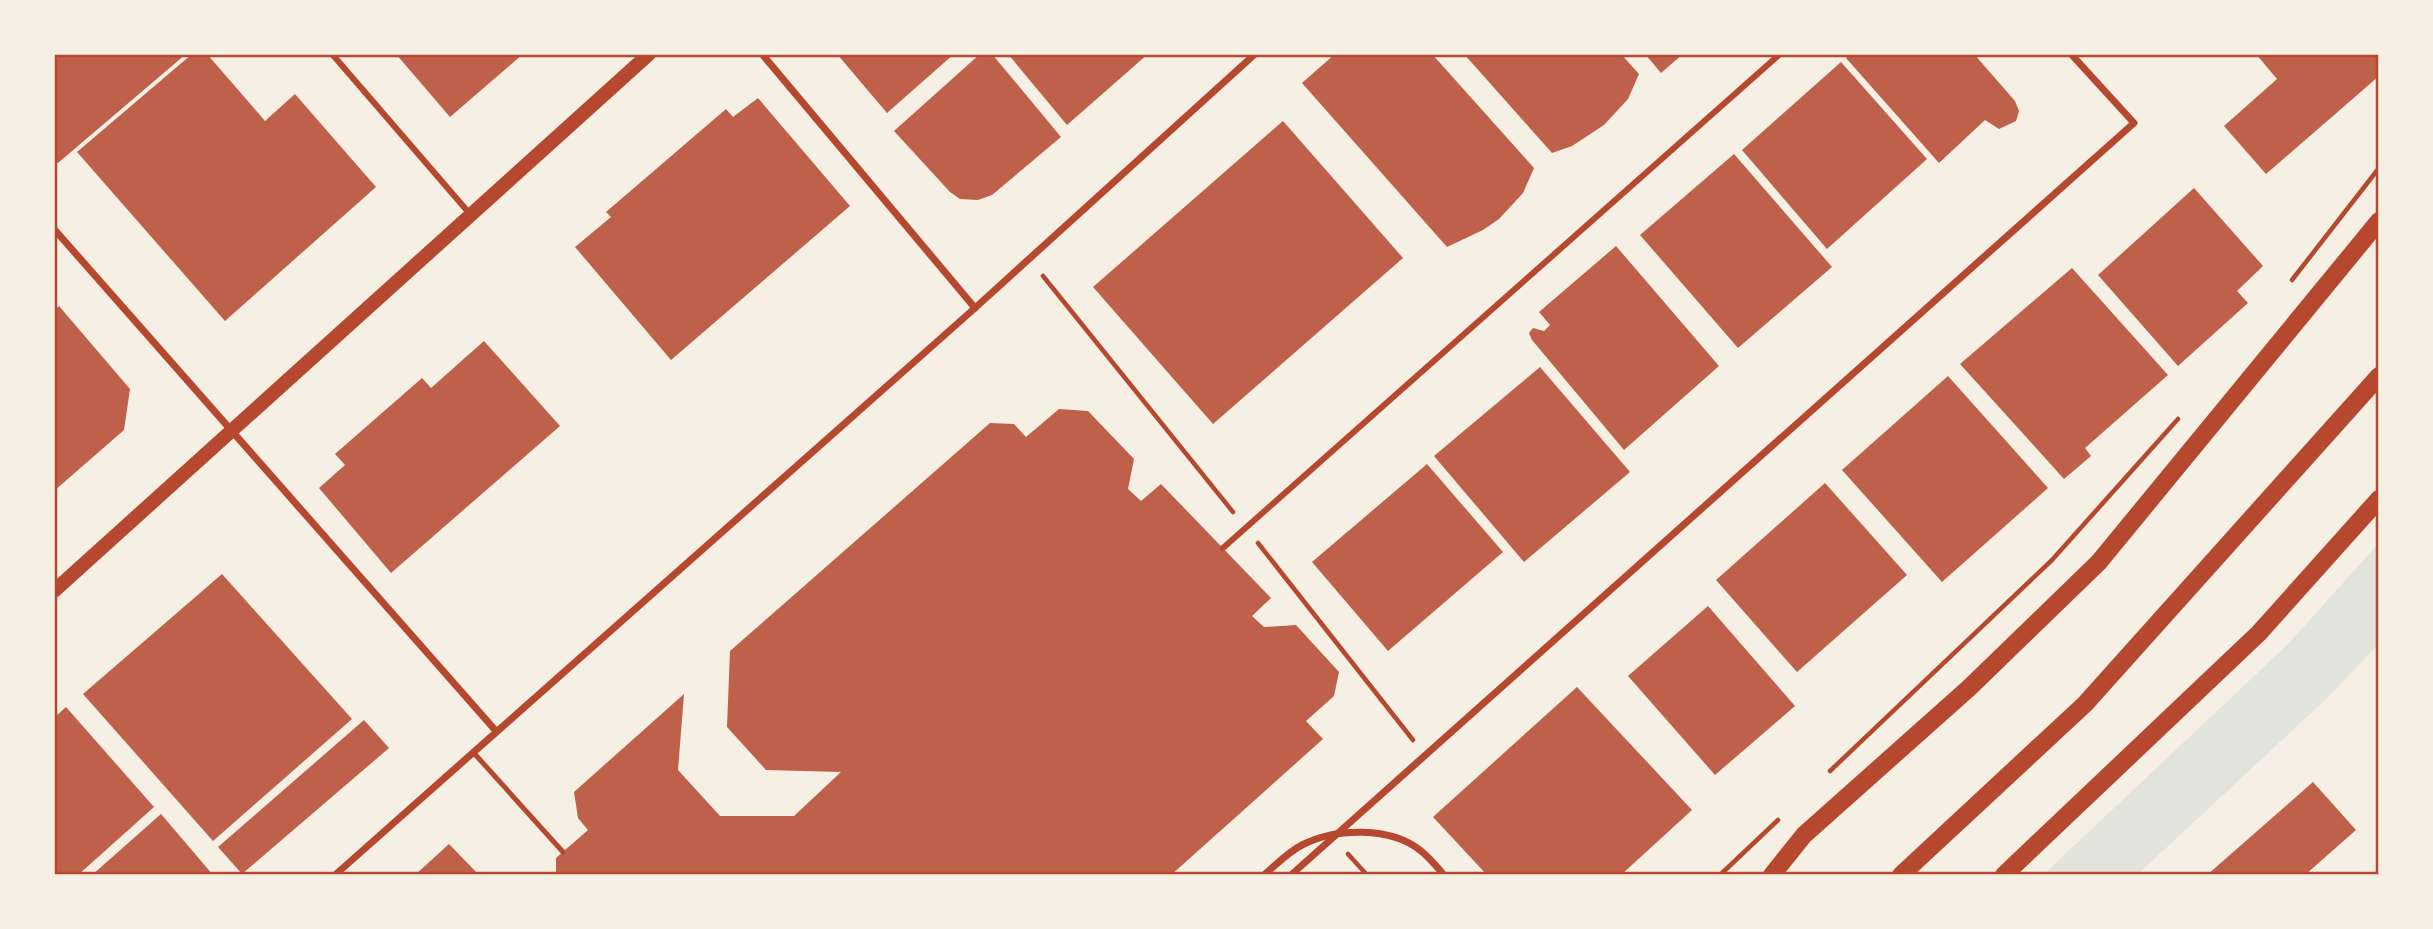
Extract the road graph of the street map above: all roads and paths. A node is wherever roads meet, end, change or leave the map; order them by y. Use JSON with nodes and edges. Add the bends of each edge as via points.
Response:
{"nodes":[{"id":1,"x":332,"y":54,"type":"edge"},
{"id":2,"x":649,"y":54,"type":"edge"},
{"id":3,"x":762,"y":54,"type":"edge"},
{"id":4,"x":1255,"y":54,"type":"edge"},
{"id":5,"x":1780,"y":54,"type":"edge"},
{"id":6,"x":2071,"y":54,"type":"edge"},
{"id":7,"x":2379,"y":168,"type":"edge"},
{"id":8,"x":472,"y":215,"type":"junction"},
{"id":9,"x":2379,"y":221,"type":"edge"},
{"id":10,"x":54,"y":229,"type":"edge"},
{"id":11,"x":1029,"y":259,"type":"junction"},
{"id":12,"x":2288,"y":285,"type":"dead end"},
{"id":13,"x":975,"y":307,"type":"junction"},
{"id":14,"x":2379,"y":376,"type":"edge"},
{"id":15,"x":2186,"y":410,"type":"dead end"},
{"id":16,"x":231,"y":431,"type":"junction"},
{"id":17,"x":2379,"y":499,"type":"edge"},
{"id":18,"x":1245,"y":527,"type":"junction"},
{"id":19,"x":1223,"y":548,"type":"dead end"},
{"id":20,"x":54,"y":591,"type":"edge"},
{"id":21,"x":496,"y":731,"type":"junction"},
{"id":22,"x":473,"y":752,"type":"junction"},
{"id":23,"x":1425,"y":755,"type":"junction"},
{"id":24,"x":1826,"y":775,"type":"dead end"},
{"id":25,"x":1787,"y":811,"type":"dead end"},
{"id":26,"x":563,"y":852,"type":"dead end"},
{"id":27,"x":1442,"y":874,"type":"edge"},
{"id":28,"x":335,"y":875,"type":"edge"},
{"id":29,"x":1264,"y":875,"type":"edge"},
{"id":30,"x":1291,"y":875,"type":"edge"},
{"id":31,"x":1720,"y":875,"type":"edge"},
{"id":32,"x":1772,"y":875,"type":"edge"},
{"id":33,"x":1901,"y":875,"type":"edge"},
{"id":34,"x":2004,"y":875,"type":"edge"}],
"edges":[{"from":1,"to":8,"type":"street"},
{"from":2,"to":8,"type":"main road"},
{"from":3,"to":13,"type":"street"},
{"from":4,"to":11,"type":"street"},
{"from":5,"to":18,"type":"street"},
{"from":6,"to":23,"type":"street","via":[[2134,123]]},
{"from":7,"to":12,"type":"path"},
{"from":8,"to":16,"type":"main road"},
{"from":9,"to":32,"type":"main road","via":[[2099,562],[1969,688],[1804,835]]},
{"from":10,"to":16,"type":"street"},
{"from":11,"to":13,"type":"street"},
{"from":11,"to":18,"type":"path"},
{"from":13,"to":21,"type":"street"},
{"from":14,"to":33,"type":"main road","via":[[2085,704]]},
{"from":15,"to":24,"type":"path","via":[[2052,560]]},
{"from":16,"to":20,"type":"main road"},
{"from":16,"to":21,"type":"street"},
{"from":17,"to":34,"type":"main road","via":[[2259,633]]},
{"from":18,"to":19,"type":"street"},
{"from":18,"to":23,"type":"path"},
{"from":21,"to":22,"type":"street"},
{"from":22,"to":26,"type":"lane"},
{"from":22,"to":28,"type":"street"},
{"from":23,"to":30,"type":"street"},
{"from":25,"to":31,"type":"path"},
{"from":27,"to":29,"type":"street","via":[[1420,850],[1365,833],[1339,834],[1300,846]]}]}
